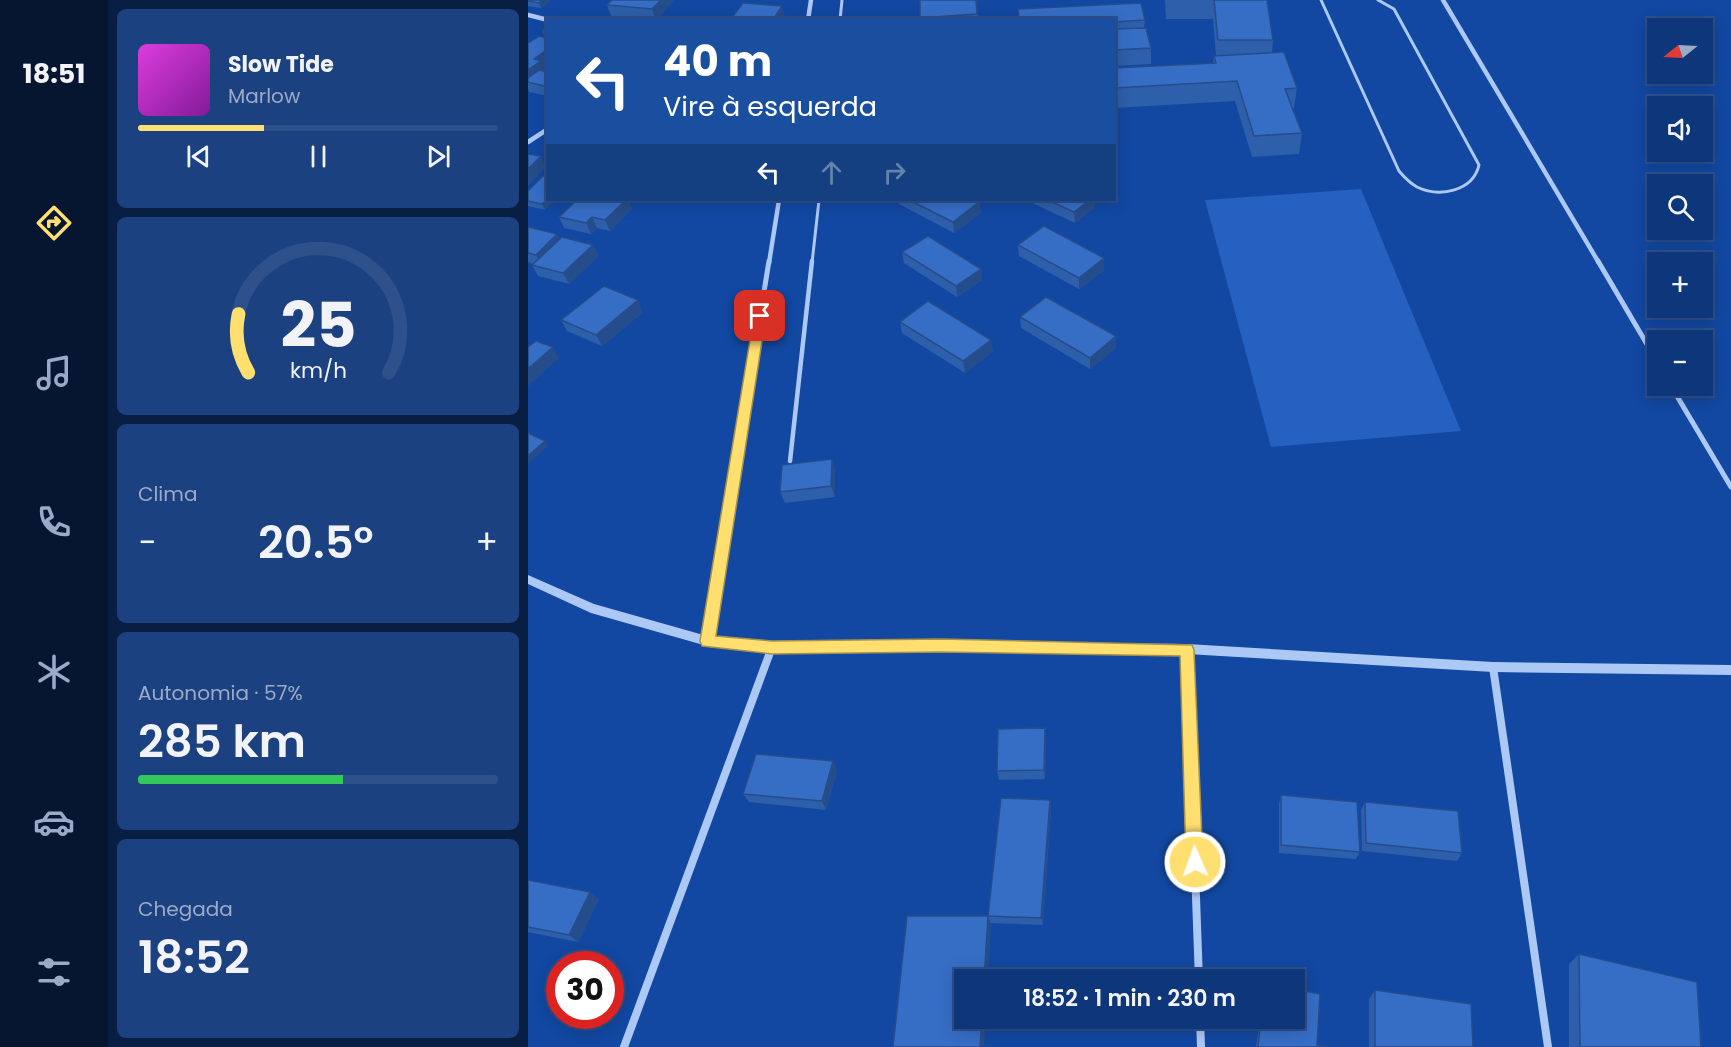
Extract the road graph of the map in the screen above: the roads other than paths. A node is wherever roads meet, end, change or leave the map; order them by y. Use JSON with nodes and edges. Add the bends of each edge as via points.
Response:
{"nodes":[{"id":1,"x":811,"y":0,"type":"edge"},
{"id":2,"x":842,"y":0,"type":"edge"},
{"id":3,"x":1320,"y":0,"type":"edge"},
{"id":4,"x":1378,"y":0,"type":"edge"},
{"id":5,"x":1443,"y":0,"type":"edge"},
{"id":6,"x":528,"y":15,"type":"edge"},
{"id":7,"x":808,"y":18,"type":"edge"},
{"id":8,"x":840,"y":18,"type":"edge"},
{"id":9,"x":546,"y":20,"type":"edge"},
{"id":10,"x":546,"y":130,"type":"edge"},
{"id":11,"x":528,"y":142,"type":"edge"},
{"id":12,"x":779,"y":201,"type":"edge"},
{"id":13,"x":819,"y":201,"type":"edge"},
{"id":14,"x":1647,"y":344,"type":"edge"},
{"id":15,"x":1677,"y":396,"type":"edge"},
{"id":16,"x":790,"y":461,"type":"dead end"},
{"id":17,"x":1731,"y":487,"type":"edge"},
{"id":18,"x":528,"y":579,"type":"edge"},
{"id":19,"x":708,"y":641,"type":"junction"},
{"id":20,"x":772,"y":647,"type":"junction"},
{"id":21,"x":1187,"y":650,"type":"junction"},
{"id":22,"x":1493,"y":667,"type":"junction"},
{"id":23,"x":1731,"y":670,"type":"edge"},
{"id":24,"x":1199,"y":969,"type":"edge"},
{"id":25,"x":1200,"y":1029,"type":"edge"},
{"id":26,"x":624,"y":1047,"type":"edge"},
{"id":27,"x":1201,"y":1047,"type":"edge"},
{"id":28,"x":1548,"y":1047,"type":"edge"}],
"edges":[{"from":1,"to":7,"type":"street"},
{"from":2,"to":8,"type":"lane"},
{"from":3,"to":4,"type":"lane","via":[[1399,171],[1413,185],[1427,190],[1451,191],[1468,186],[1479,165],[1394,9]]},
{"from":5,"to":14,"type":"street"},
{"from":6,"to":9,"type":"street"},
{"from":10,"to":11,"type":"street"},
{"from":12,"to":19,"type":"street"},
{"from":13,"to":16,"type":"lane"},
{"from":15,"to":17,"type":"street"},
{"from":18,"to":19,"type":"street","via":[[591,608]]},
{"from":19,"to":20,"type":"street"},
{"from":20,"to":21,"type":"street"},
{"from":20,"to":26,"type":"street"},
{"from":21,"to":22,"type":"street"},
{"from":21,"to":24,"type":"street"},
{"from":22,"to":23,"type":"street"},
{"from":22,"to":28,"type":"street"},
{"from":25,"to":27,"type":"street"}]}
